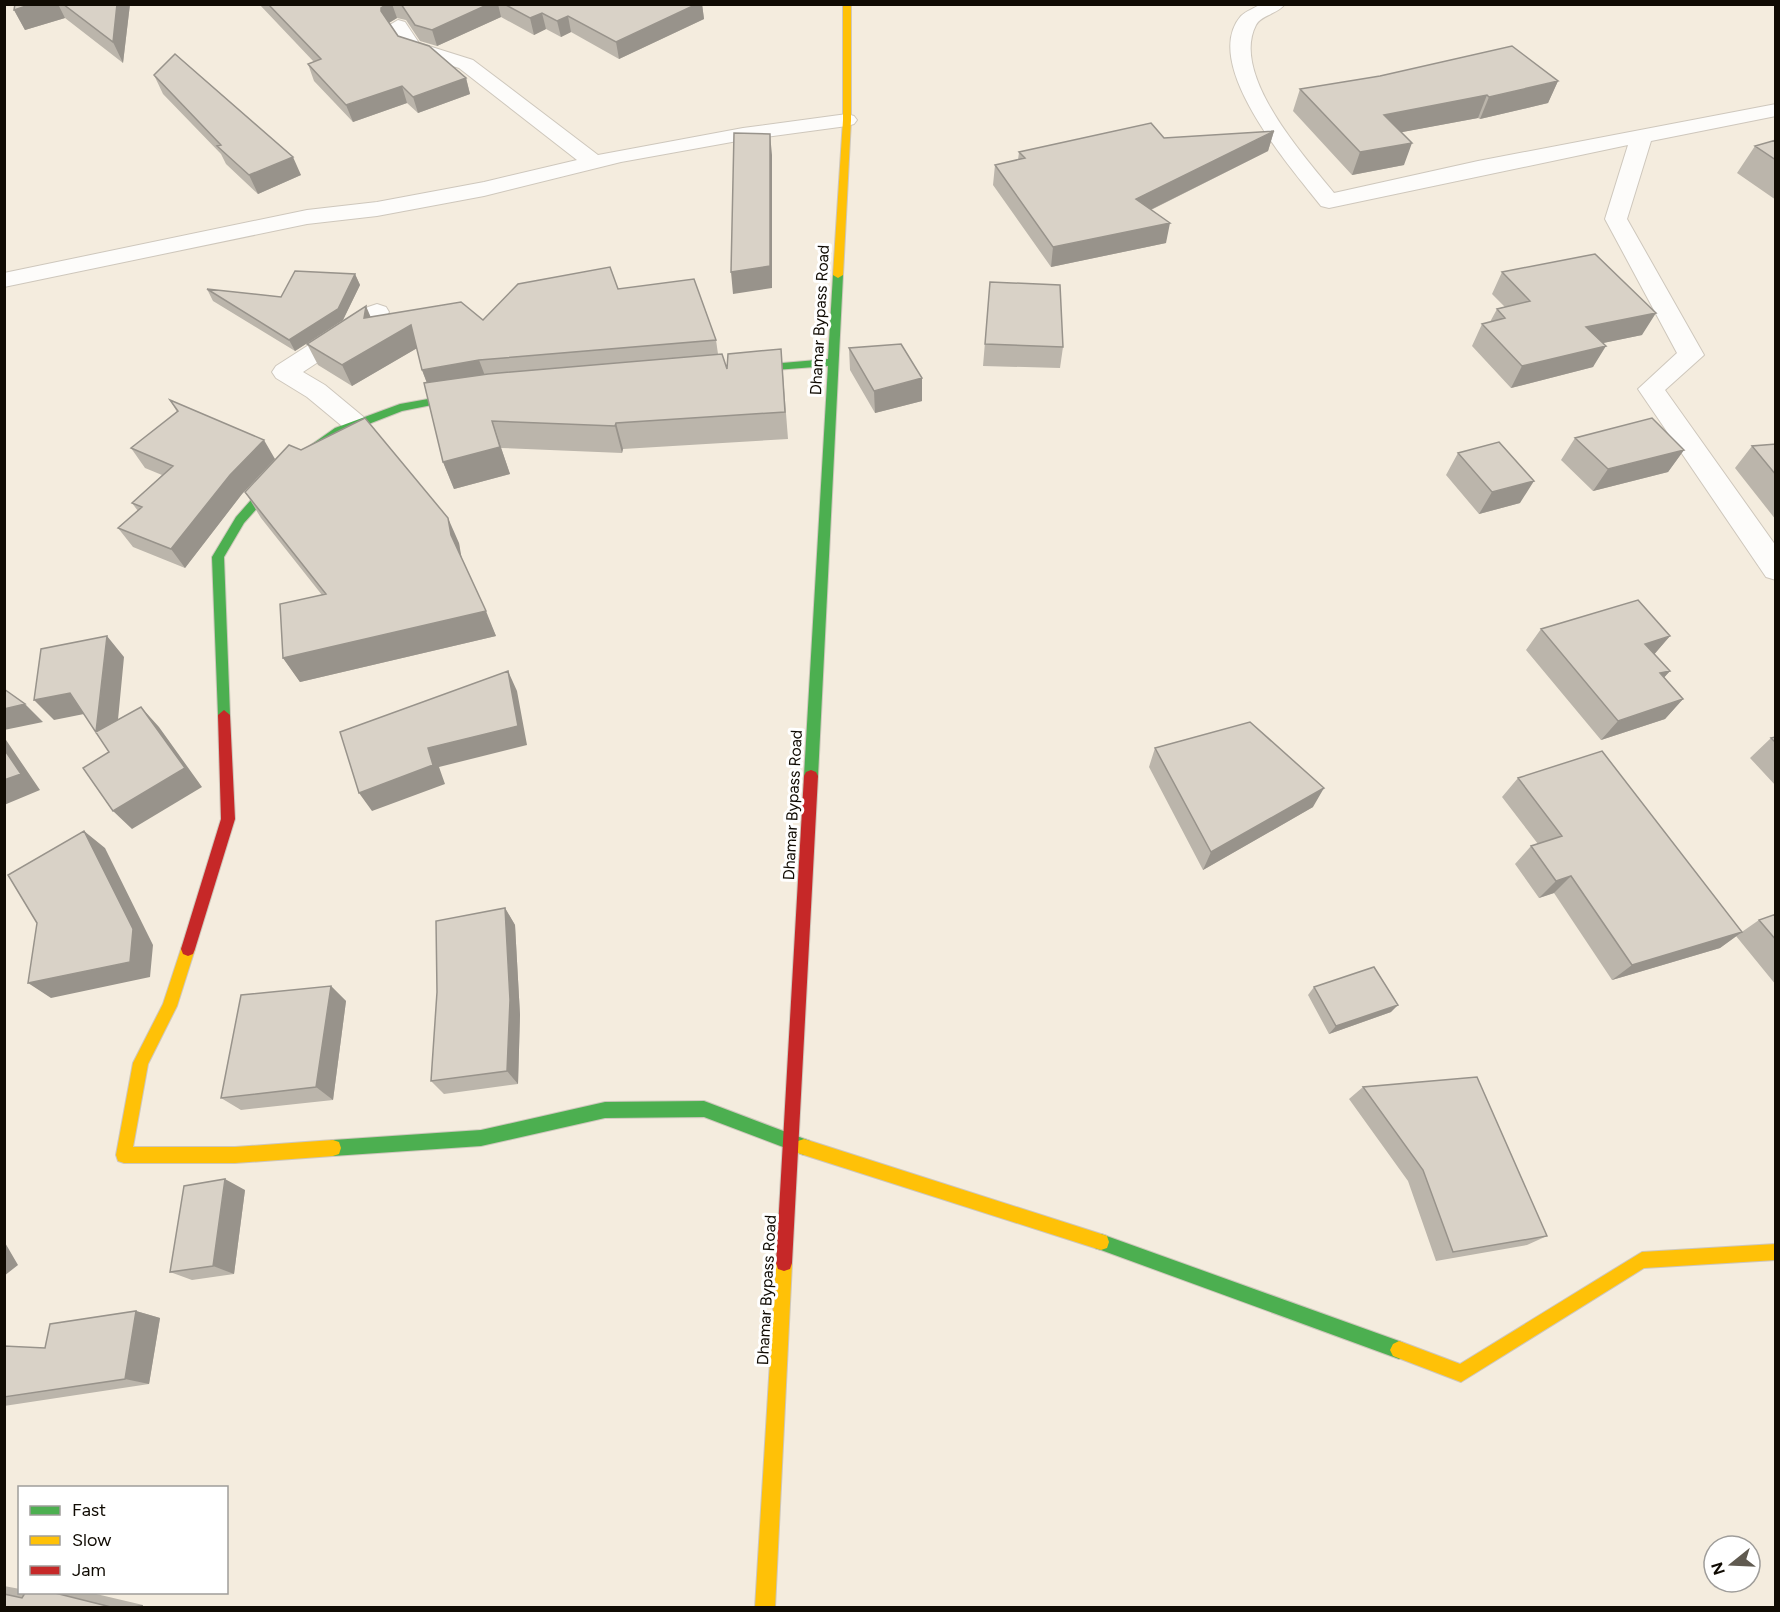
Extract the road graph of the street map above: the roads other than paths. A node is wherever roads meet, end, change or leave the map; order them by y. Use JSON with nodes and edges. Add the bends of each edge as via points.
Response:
{"nodes":[{"id":1,"x":847,"y":4,"type":"edge"},
{"id":2,"x":1276,"y":4,"type":"edge"},
{"id":3,"x":398,"y":26,"type":"dead end"},
{"id":4,"x":1776,"y":110,"type":"edge"},
{"id":5,"x":847,"y":120,"type":"junction"},
{"id":6,"x":1642,"y":136,"type":"junction"},
{"id":7,"x":595,"y":163,"type":"junction"},
{"id":8,"x":4,"y":280,"type":"edge"},
{"id":9,"x":377,"y":312,"type":"dead end"},
{"id":10,"x":833,"y":362,"type":"junction"},
{"id":11,"x":726,"y":371,"type":"edge"},
{"id":12,"x":487,"y":391,"type":"edge"},
{"id":13,"x":357,"y":424,"type":"junction"},
{"id":14,"x":1776,"y":569,"type":"edge"},
{"id":15,"x":791,"y":1143,"type":"junction"},
{"id":16,"x":1776,"y":1252,"type":"edge"},
{"id":17,"x":765,"y":1608,"type":"edge"}],
"edges":[{"from":1,"to":5,"type":"street","name":"Dhamar Bypass Road"},
{"from":2,"to":6,"type":"street","via":[[1249,19],[1239,44],[1248,81],[1278,137],[1329,201]]},
{"from":3,"to":7,"type":"street","via":[[412,47],[466,64]]},
{"from":4,"to":6,"type":"street"},
{"from":5,"to":7,"type":"street","via":[[742,134]]},
{"from":5,"to":10,"type":"street","name":"Dhamar Bypass Road"},
{"from":6,"to":14,"type":"street","via":[[1616,219],[1691,355],[1651,389]]},
{"from":7,"to":8,"type":"street","via":[[484,189],[377,209],[307,217]]},
{"from":9,"to":13,"type":"street","via":[[285,372]]},
{"from":10,"to":11,"type":"street"},
{"from":10,"to":15,"type":"street","name":"Dhamar Bypass Road"},
{"from":12,"to":13,"type":"street","via":[[400,408]]},
{"from":13,"to":15,"type":"street","via":[[339,431],[285,470],[240,520],[218,557],[228,819],[170,1006],[141,1063],[124,1155],[235,1155],[481,1138],[605,1110],[704,1109]]},
{"from":15,"to":16,"type":"street","via":[[1134,1253],[1461,1373],[1642,1260]]},
{"from":15,"to":17,"type":"street","name":"Dhamar Bypass Road"}]}
